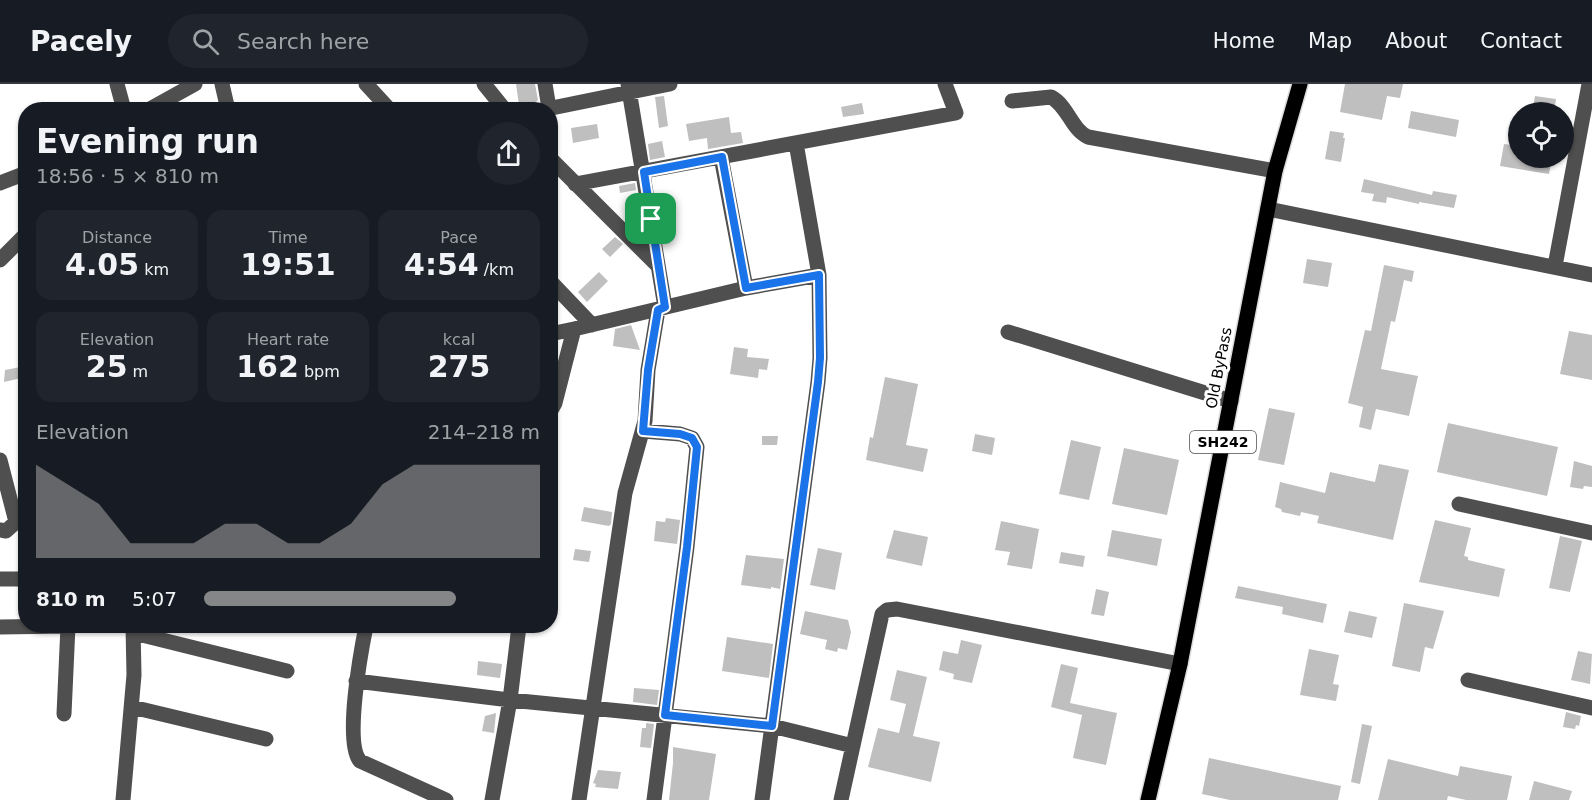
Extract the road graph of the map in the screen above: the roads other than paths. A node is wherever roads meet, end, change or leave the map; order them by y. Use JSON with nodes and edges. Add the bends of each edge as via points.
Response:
{"nodes":[{"id":1,"x":117,"y":84,"type":"edge"},
{"id":2,"x":195,"y":84,"type":"edge"},
{"id":3,"x":222,"y":84,"type":"edge"},
{"id":4,"x":366,"y":84,"type":"edge"},
{"id":5,"x":483,"y":84,"type":"edge"},
{"id":6,"x":545,"y":84,"type":"edge"},
{"id":7,"x":670,"y":84,"type":"edge"},
{"id":8,"x":945,"y":84,"type":"edge"},
{"id":9,"x":1300,"y":84,"type":"edge"},
{"id":10,"x":1589,"y":84,"type":"edge"},
{"id":11,"x":629,"y":87,"type":"edge"},
{"id":12,"x":1012,"y":101,"type":"dead end"},
{"id":13,"x":122,"y":102,"type":"edge"},
{"id":14,"x":162,"y":102,"type":"edge"},
{"id":15,"x":226,"y":102,"type":"edge"},
{"id":16,"x":383,"y":102,"type":"edge"},
{"id":17,"x":498,"y":102,"type":"edge"},
{"id":18,"x":545,"y":102,"type":"edge"},
{"id":19,"x":558,"y":106,"type":"edge"},
{"id":20,"x":796,"y":143,"type":"junction"},
{"id":21,"x":722,"y":157,"type":"junction"},
{"id":22,"x":558,"y":166,"type":"edge"},
{"id":23,"x":1275,"y":171,"type":"junction"},
{"id":24,"x":644,"y":172,"type":"junction"},
{"id":25,"x":18,"y":176,"type":"edge"},
{"id":26,"x":0,"y":183,"type":"edge"},
{"id":27,"x":575,"y":184,"type":"junction"},
{"id":28,"x":1268,"y":209,"type":"junction"},
{"id":29,"x":18,"y":242,"type":"edge"},
{"id":30,"x":0,"y":260,"type":"edge"},
{"id":31,"x":658,"y":266,"type":"junction"},
{"id":32,"x":1555,"y":266,"type":"junction"},
{"id":33,"x":819,"y":275,"type":"junction"},
{"id":34,"x":1592,"y":275,"type":"edge"},
{"id":35,"x":746,"y":288,"type":"junction"},
{"id":36,"x":558,"y":289,"type":"edge"},
{"id":37,"x":661,"y":308,"type":"junction"},
{"id":38,"x":592,"y":325,"type":"junction"},
{"id":39,"x":574,"y":329,"type":"junction"},
{"id":40,"x":558,"y":332,"type":"edge"},
{"id":41,"x":1008,"y":332,"type":"dead end"},
{"id":42,"x":558,"y":371,"type":"edge"},
{"id":43,"x":1231,"y":401,"type":"junction"},
{"id":44,"x":643,"y":431,"type":"junction"},
{"id":45,"x":0,"y":460,"type":"edge"},
{"id":46,"x":1459,"y":504,"type":"dead end"},
{"id":47,"x":0,"y":530,"type":"edge"},
{"id":48,"x":1592,"y":533,"type":"edge"},
{"id":49,"x":0,"y":579,"type":"edge"},
{"id":50,"x":18,"y":579,"type":"edge"},
{"id":51,"x":0,"y":627,"type":"edge"},
{"id":52,"x":18,"y":627,"type":"edge"},
{"id":53,"x":68,"y":633,"type":"edge"},
{"id":54,"x":133,"y":633,"type":"edge"},
{"id":55,"x":148,"y":633,"type":"edge"},
{"id":56,"x":365,"y":633,"type":"edge"},
{"id":57,"x":518,"y":633,"type":"edge"},
{"id":58,"x":1180,"y":664,"type":"junction"},
{"id":59,"x":287,"y":671,"type":"dead end"},
{"id":60,"x":1468,"y":680,"type":"dead end"},
{"id":61,"x":356,"y":681,"type":"junction"},
{"id":62,"x":510,"y":700,"type":"junction"},
{"id":63,"x":132,"y":707,"type":"junction"},
{"id":64,"x":592,"y":708,"type":"junction"},
{"id":65,"x":1592,"y":708,"type":"edge"},
{"id":66,"x":64,"y":714,"type":"dead end"},
{"id":67,"x":665,"y":715,"type":"junction"},
{"id":68,"x":772,"y":726,"type":"junction"},
{"id":69,"x":266,"y":739,"type":"dead end"},
{"id":70,"x":853,"y":746,"type":"junction"},
{"id":71,"x":123,"y":800,"type":"edge"},
{"id":72,"x":446,"y":800,"type":"edge"},
{"id":73,"x":492,"y":800,"type":"edge"},
{"id":74,"x":579,"y":800,"type":"edge"},
{"id":75,"x":654,"y":800,"type":"edge"},
{"id":76,"x":762,"y":800,"type":"edge"},
{"id":77,"x":841,"y":800,"type":"edge"},
{"id":78,"x":1148,"y":800,"type":"edge"}],
"edges":[{"from":1,"to":13,"type":"street"},
{"from":2,"to":14,"type":"street"},
{"from":3,"to":15,"type":"street"},
{"from":4,"to":16,"type":"street"},
{"from":5,"to":17,"type":"street"},
{"from":6,"to":18,"type":"street"},
{"from":7,"to":11,"type":"street"},
{"from":8,"to":20,"type":"street","via":[[956,112]]},
{"from":9,"to":23,"type":"main road","name":"Old ByPass","number":"SH242"},
{"from":10,"to":32,"type":"street"},
{"from":11,"to":19,"type":"street"},
{"from":11,"to":24,"type":"street"},
{"from":12,"to":23,"type":"street","via":[[1051,97],[1088,137]]},
{"from":20,"to":21,"type":"street"},
{"from":20,"to":33,"type":"street"},
{"from":21,"to":24,"type":"street"},
{"from":21,"to":35,"type":"street"},
{"from":22,"to":27,"type":"street"},
{"from":23,"to":28,"type":"main road","name":"Old ByPass","number":"SH242"},
{"from":24,"to":27,"type":"street"},
{"from":24,"to":31,"type":"street"},
{"from":25,"to":26,"type":"street"},
{"from":27,"to":31,"type":"street"},
{"from":28,"to":32,"type":"street"},
{"from":28,"to":43,"type":"main road","name":"Old ByPass","number":"SH242"},
{"from":29,"to":30,"type":"street"},
{"from":31,"to":37,"type":"street"},
{"from":32,"to":34,"type":"street"},
{"from":33,"to":35,"type":"street"},
{"from":33,"to":68,"type":"street","via":[[818,382]]},
{"from":35,"to":37,"type":"street"},
{"from":36,"to":38,"type":"street"},
{"from":37,"to":38,"type":"street"},
{"from":37,"to":44,"type":"street","via":[[648,370]]},
{"from":38,"to":39,"type":"street"},
{"from":39,"to":40,"type":"street"},
{"from":39,"to":42,"type":"street"},
{"from":41,"to":43,"type":"street"},
{"from":43,"to":58,"type":"main road","name":"Old ByPass","number":"SH242"},
{"from":44,"to":64,"type":"street","via":[[625,493]]},
{"from":44,"to":67,"type":"street","via":[[680,434],[692,438],[697,447]]},
{"from":45,"to":47,"type":"street","via":[[16,522],[6,531]]},
{"from":46,"to":48,"type":"street"},
{"from":49,"to":50,"type":"street"},
{"from":51,"to":52,"type":"street"},
{"from":53,"to":66,"type":"street"},
{"from":54,"to":63,"type":"street"},
{"from":55,"to":59,"type":"street"},
{"from":56,"to":61,"type":"street"},
{"from":57,"to":62,"type":"street"},
{"from":58,"to":70,"type":"street","via":[[892,609],[882,614]]},
{"from":58,"to":78,"type":"main road","name":"Old ByPass","number":"SH242"},
{"from":60,"to":65,"type":"street"},
{"from":61,"to":62,"type":"street"},
{"from":61,"to":72,"type":"street","via":[[356,757]]},
{"from":62,"to":64,"type":"street"},
{"from":62,"to":73,"type":"street"},
{"from":63,"to":69,"type":"street"},
{"from":63,"to":71,"type":"street"},
{"from":64,"to":67,"type":"street"},
{"from":64,"to":74,"type":"street"},
{"from":67,"to":68,"type":"street"},
{"from":67,"to":75,"type":"street"},
{"from":68,"to":70,"type":"street"},
{"from":68,"to":76,"type":"street"},
{"from":70,"to":77,"type":"street"}]}
